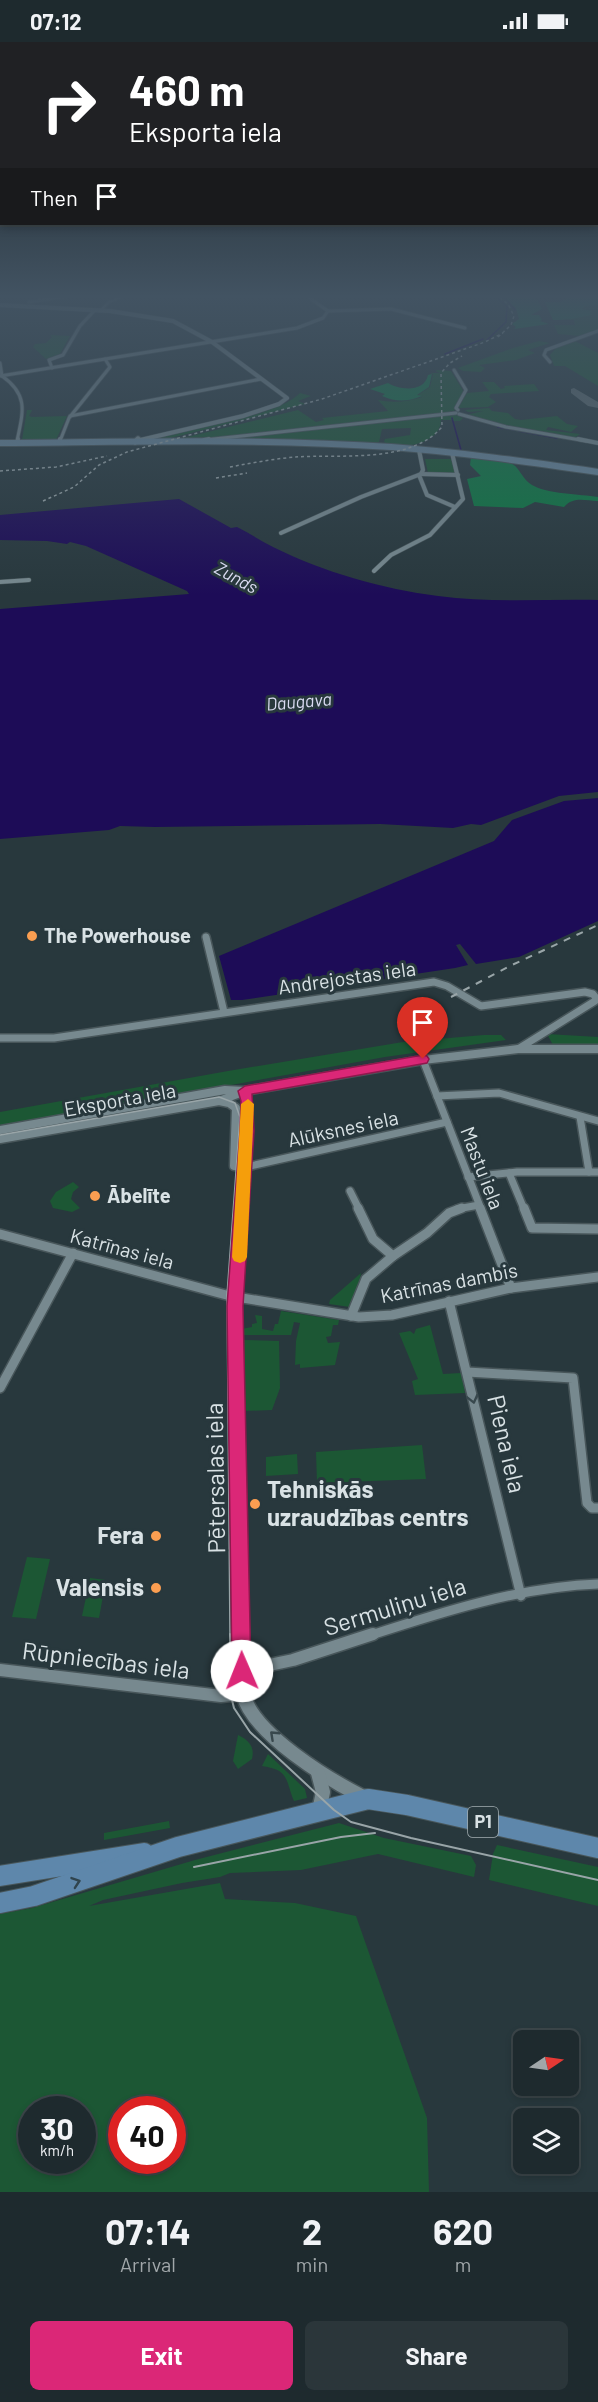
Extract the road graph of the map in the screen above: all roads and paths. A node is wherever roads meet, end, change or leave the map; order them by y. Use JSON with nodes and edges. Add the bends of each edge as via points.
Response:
{"nodes":[{"id":1,"x":19,"y":394,"type":"edge"},
{"id":2,"x":88,"y":394,"type":"edge"},
{"id":3,"x":182,"y":394,"type":"edge"},
{"id":4,"x":282,"y":394,"type":"edge"},
{"id":5,"x":464,"y":394,"type":"edge"},
{"id":6,"x":457,"y":412,"type":"junction"},
{"id":7,"x":70,"y":416,"type":"junction"},
{"id":8,"x":201,"y":441,"type":"junction"},
{"id":9,"x":135,"y":442,"type":"junction"},
{"id":10,"x":0,"y":443,"type":"edge"},
{"id":11,"x":17,"y":443,"type":"junction"},
{"id":12,"x":59,"y":443,"type":"junction"},
{"id":13,"x":598,"y":443,"type":"edge"},
{"id":14,"x":419,"y":450,"type":"junction"},
{"id":15,"x":452,"y":453,"type":"junction"},
{"id":16,"x":598,"y":472,"type":"edge"},
{"id":17,"x":420,"y":475,"type":"junction"},
{"id":18,"x":458,"y":475,"type":"junction"},
{"id":19,"x":455,"y":507,"type":"junction"},
{"id":20,"x":281,"y":533,"type":"dead end"},
{"id":21,"x":374,"y":571,"type":"dead end"},
{"id":22,"x":29,"y":580,"type":"dead end"},
{"id":23,"x":0,"y":582,"type":"edge"},
{"id":24,"x":206,"y":937,"type":"dead end"},
{"id":25,"x":224,"y":1012,"type":"junction"},
{"id":26,"x":0,"y":1038,"type":"edge"},
{"id":27,"x":518,"y":1049,"type":"junction"},
{"id":28,"x":598,"y":1049,"type":"edge"},
{"id":29,"x":423,"y":1059,"type":"junction"},
{"id":30,"x":245,"y":1091,"type":"junction"},
{"id":31,"x":436,"y":1096,"type":"junction"},
{"id":32,"x":219,"y":1101,"type":"junction"},
{"id":33,"x":580,"y":1117,"type":"junction"},
{"id":34,"x":598,"y":1121,"type":"edge"},
{"id":35,"x":447,"y":1122,"type":"junction"},
{"id":36,"x":0,"y":1130,"type":"edge"},
{"id":37,"x":0,"y":1139,"type":"edge"},
{"id":38,"x":246,"y":1167,"type":"junction"},
{"id":39,"x":594,"y":1172,"type":"edge"},
{"id":40,"x":509,"y":1173,"type":"junction"},
{"id":41,"x":468,"y":1178,"type":"junction"},
{"id":42,"x":350,"y":1191,"type":"dead end"},
{"id":43,"x":479,"y":1205,"type":"junction"},
{"id":44,"x":598,"y":1229,"type":"edge"},
{"id":45,"x":0,"y":1234,"type":"edge"},
{"id":46,"x":73,"y":1253,"type":"junction"},
{"id":47,"x":393,"y":1256,"type":"junction"},
{"id":48,"x":598,"y":1277,"type":"edge"},
{"id":49,"x":511,"y":1288,"type":"junction"},
{"id":50,"x":235,"y":1297,"type":"junction"},
{"id":51,"x":449,"y":1301,"type":"junction"},
{"id":52,"x":351,"y":1316,"type":"junction"},
{"id":53,"x":467,"y":1372,"type":"junction"},
{"id":54,"x":0,"y":1387,"type":"edge"},
{"id":55,"x":598,"y":1508,"type":"edge"},
{"id":56,"x":598,"y":1584,"type":"edge"},
{"id":57,"x":522,"y":1596,"type":"junction"},
{"id":58,"x":0,"y":1670,"type":"edge"},
{"id":59,"x":242,"y":1671,"type":"junction"},
{"id":60,"x":243,"y":1694,"type":"junction"},
{"id":61,"x":318,"y":1773,"type":"junction"},
{"id":62,"x":368,"y":1799,"type":"junction"},
{"id":63,"x":319,"y":1811,"type":"junction"},
{"id":64,"x":178,"y":1847,"type":"junction"},
{"id":65,"x":598,"y":1848,"type":"edge"},
{"id":66,"x":35,"y":1870,"type":"junction"},
{"id":67,"x":0,"y":1876,"type":"edge"},
{"id":68,"x":34,"y":1896,"type":"junction"},
{"id":69,"x":0,"y":1903,"type":"edge"}],
"edges":[{"from":1,"to":11,"type":"street","via":[[24,408]]},
{"from":2,"to":7,"type":"street"},
{"from":3,"to":7,"type":"street"},
{"from":4,"to":9,"type":"street","via":[[285,402],[264,411]]},
{"from":5,"to":6,"type":"street"},
{"from":6,"to":8,"type":"street"},
{"from":6,"to":13,"type":"street","via":[[506,427]]},
{"from":7,"to":12,"type":"street"},
{"from":8,"to":9,"type":"main road"},
{"from":8,"to":14,"type":"main road"},
{"from":9,"to":12,"type":"main road"},
{"from":10,"to":11,"type":"main road"},
{"from":11,"to":12,"type":"main road"},
{"from":14,"to":15,"type":"main road"},
{"from":14,"to":17,"type":"street","via":[[423,470]]},
{"from":15,"to":16,"type":"main road"},
{"from":15,"to":18,"type":"street"},
{"from":17,"to":18,"type":"street"},
{"from":17,"to":19,"type":"street","via":[[428,495]]},
{"from":17,"to":20,"type":"street"},
{"from":18,"to":19,"type":"street","via":[[463,499]]},
{"from":19,"to":21,"type":"street","via":[[433,532],[388,555]]},
{"from":22,"to":23,"type":"street"},
{"from":24,"to":25,"type":"street"},
{"from":25,"to":26,"type":"street","name":"Andrejostas iela","via":[[54,1038]]},
{"from":25,"to":27,"type":"street","name":"Andrejostas iela","via":[[434,981],[445,983],[469,1003],[482,1006],[585,992],[596,998]]},
{"from":27,"to":28,"type":"street","name":"Eksporta iela"},
{"from":27,"to":29,"type":"street","name":"Eksporta iela"},
{"from":29,"to":30,"type":"street","name":"Eksporta iela"},
{"from":29,"to":31,"type":"street","name":"Mastu iela"},
{"from":30,"to":32,"type":"street","name":"Eksporta iela"},
{"from":30,"to":36,"type":"street","name":"Eksporta iela","via":[[225,1090]]},
{"from":30,"to":38,"type":"street","name":"Pētersalas iela"},
{"from":31,"to":33,"type":"street","via":[[499,1093]]},
{"from":31,"to":35,"type":"street","name":"Mastu iela"},
{"from":32,"to":37,"type":"street","name":"Eksporta iela"},
{"from":32,"to":38,"type":"street","via":[[236,1108],[234,1166]]},
{"from":33,"to":34,"type":"street"},
{"from":33,"to":39,"type":"street"},
{"from":35,"to":38,"type":"street","name":"Alūksnes iela"},
{"from":35,"to":41,"type":"street","name":"Mastu iela"},
{"from":38,"to":50,"type":"street","name":"Pētersalas iela"},
{"from":39,"to":40,"type":"street"},
{"from":40,"to":41,"type":"street"},
{"from":40,"to":44,"type":"street","via":[[532,1228]]},
{"from":41,"to":43,"type":"street","name":"Mastu iela"},
{"from":42,"to":47,"type":"street","via":[[373,1239]]},
{"from":43,"to":47,"type":"street","via":[[448,1213]]},
{"from":43,"to":49,"type":"street","name":"Mastu iela"},
{"from":45,"to":46,"type":"street","name":"Katrīnas iela"},
{"from":46,"to":50,"type":"street","name":"Katrīnas iela"},
{"from":46,"to":54,"type":"street"},
{"from":47,"to":52,"type":"street","via":[[366,1279]]},
{"from":48,"to":49,"type":"street","name":"Katrīnas dambis"},
{"from":49,"to":51,"type":"street","name":"Katrīnas dambis"},
{"from":50,"to":52,"type":"street","name":"Katrīnas dambis"},
{"from":50,"to":59,"type":"street","name":"Pētersalas iela"},
{"from":51,"to":52,"type":"street","name":"Katrīnas dambis","via":[[392,1315]]},
{"from":51,"to":53,"type":"street","name":"Piena iela"},
{"from":53,"to":55,"type":"street","via":[[573,1378],[587,1503]]},
{"from":53,"to":57,"type":"street","name":"Piena iela","one_way":true},
{"from":56,"to":57,"type":"street","name":"Sermuliņu iela"},
{"from":57,"to":59,"type":"street","name":"Sermuliņu iela","via":[[442,1610],[293,1660]]},
{"from":58,"to":60,"type":"street","name":"Rūpniecības iela","via":[[221,1696]]},
{"from":59,"to":60,"type":"street","name":"Pētersalas iela"},
{"from":61,"to":60,"type":"street","name":"Pētersalas iela","one_way":true,"via":[[261,1722]]},
{"from":61,"to":62,"type":"street","name":"Pētersalas iela"},
{"from":61,"to":63,"type":"street","via":[[323,1792]]},
{"from":62,"to":63,"type":"main road","number":"P1"},
{"from":62,"to":65,"type":"main road","number":"P1"},
{"from":63,"to":64,"type":"main road","number":"P1"},
{"from":64,"to":66,"type":"main road","number":"P1"},
{"from":68,"to":64,"type":"main road","number":"P1","one_way":true},
{"from":66,"to":67,"type":"main road","number":"P1"},
{"from":66,"to":68,"type":"main road","via":[[45,1880]]},
{"from":68,"to":69,"type":"main road","number":"P1"}]}
